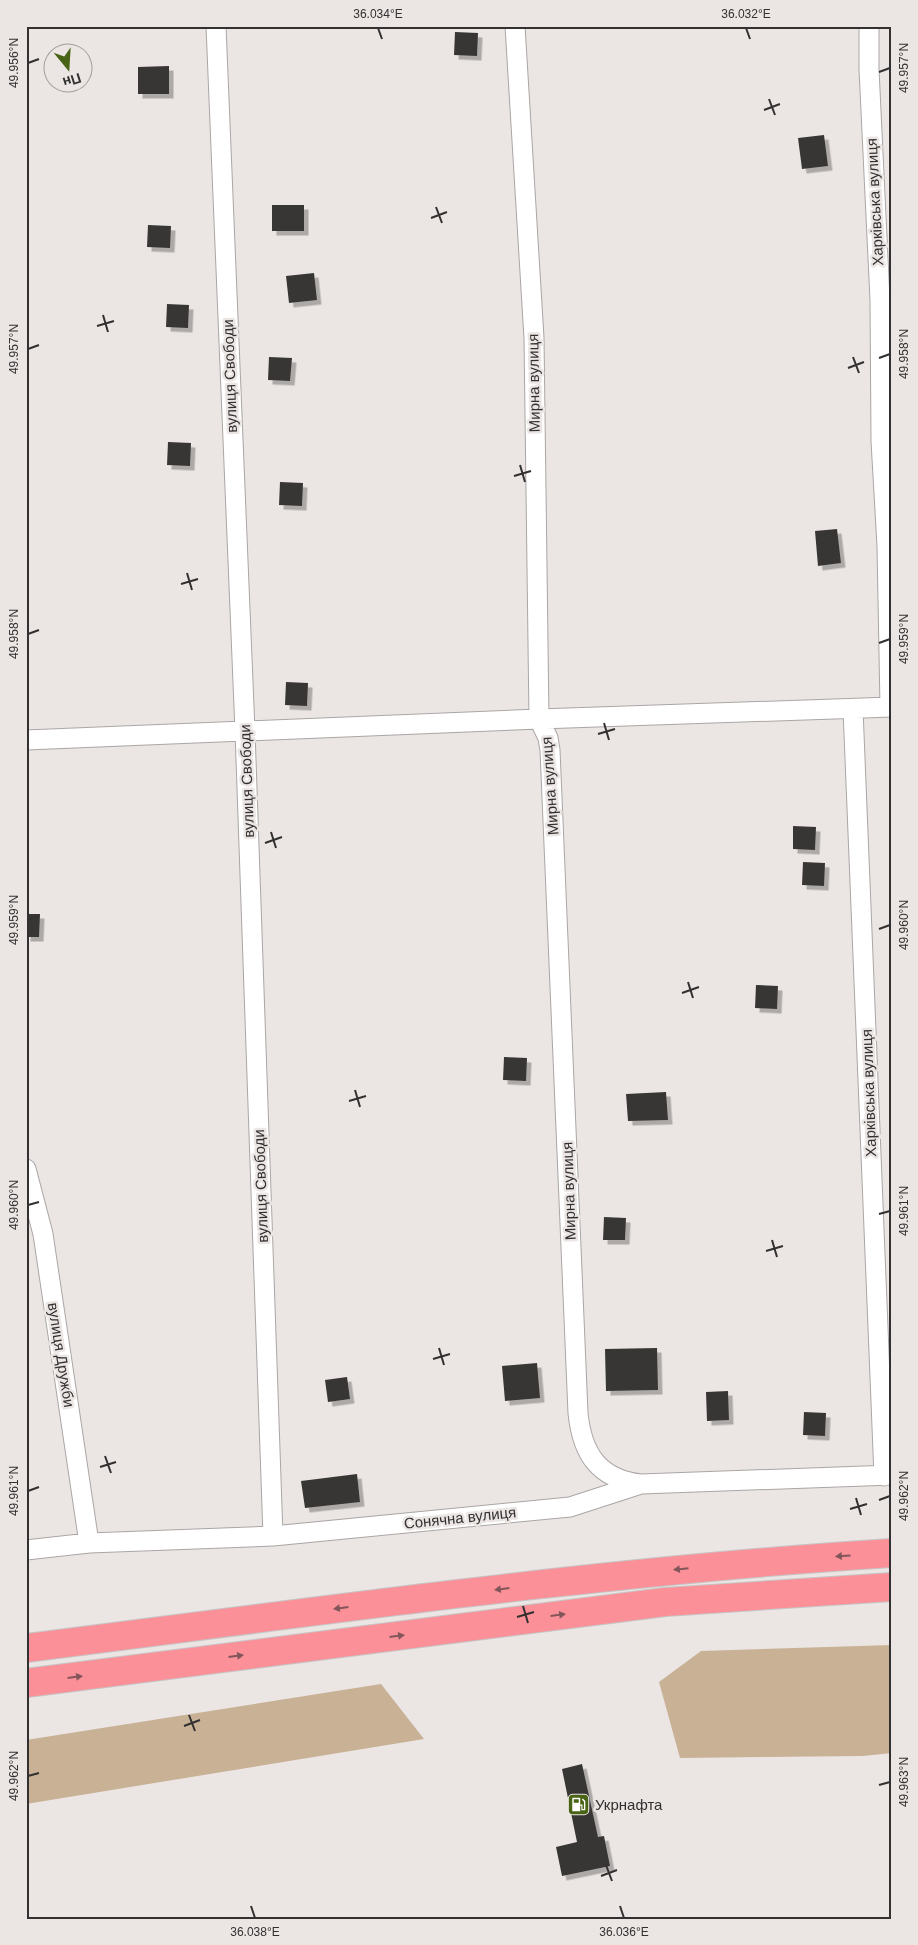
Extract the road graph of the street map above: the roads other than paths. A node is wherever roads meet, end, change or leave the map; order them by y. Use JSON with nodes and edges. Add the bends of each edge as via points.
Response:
{"nodes":[{"id":1,"x":216,"y":26,"type":"edge"},
{"id":2,"x":515,"y":26,"type":"edge"},
{"id":3,"x":868,"y":26,"type":"edge"},
{"id":4,"x":891,"y":707,"type":"edge"},
{"id":5,"x":853,"y":709,"type":"junction"},
{"id":6,"x":539,"y":719,"type":"junction"},
{"id":7,"x":245,"y":731,"type":"junction"},
{"id":8,"x":26,"y":740,"type":"edge"},
{"id":9,"x":26,"y":1169,"type":"edge"},
{"id":10,"x":888,"y":1476,"type":"edge"},
{"id":11,"x":641,"y":1484,"type":"junction"},
{"id":12,"x":273,"y":1536,"type":"junction"},
{"id":13,"x":90,"y":1543,"type":"junction"},
{"id":14,"x":26,"y":1550,"type":"edge"},
{"id":15,"x":892,"y":1553,"type":"edge"},
{"id":16,"x":892,"y":1587,"type":"edge"},
{"id":17,"x":26,"y":1648,"type":"edge"},
{"id":18,"x":26,"y":1683,"type":"edge"}],
"edges":[{"from":1,"to":7,"type":"street","name":"вулиця Свободи"},
{"from":2,"to":6,"type":"street","name":"Мирна вулиця","via":[[534,338]]},
{"from":3,"to":4,"type":"street","name":"Харківська вулиця","via":[[880,300],[881,441]]},
{"from":4,"to":5,"type":"street"},
{"from":5,"to":6,"type":"street"},
{"from":5,"to":10,"type":"street","name":"Харківська вулиця"},
{"from":6,"to":7,"type":"street"},
{"from":6,"to":11,"type":"street","name":"Мирна вулиця","via":[[550,750],[580,1427],[586,1449],[600,1467],[618,1479]]},
{"from":7,"to":8,"type":"street"},
{"from":7,"to":12,"type":"street","name":"вулиця Свободи"},
{"from":9,"to":13,"type":"street","name":"вулиця Дружби","via":[[43,1234]]},
{"from":10,"to":11,"type":"street","name":"Сонячна вулиця"},
{"from":11,"to":12,"type":"street","name":"Сонячна вулиця","via":[[570,1507]]},
{"from":12,"to":13,"type":"street","name":"Сонячна вулиця"},
{"from":13,"to":14,"type":"street","name":"Сонячна вулиця"},
{"from":15,"to":17,"type":"highway","one_way":true,"via":[[624,1575]]},
{"from":18,"to":16,"type":"highway","one_way":true,"via":[[665,1602]]}]}
